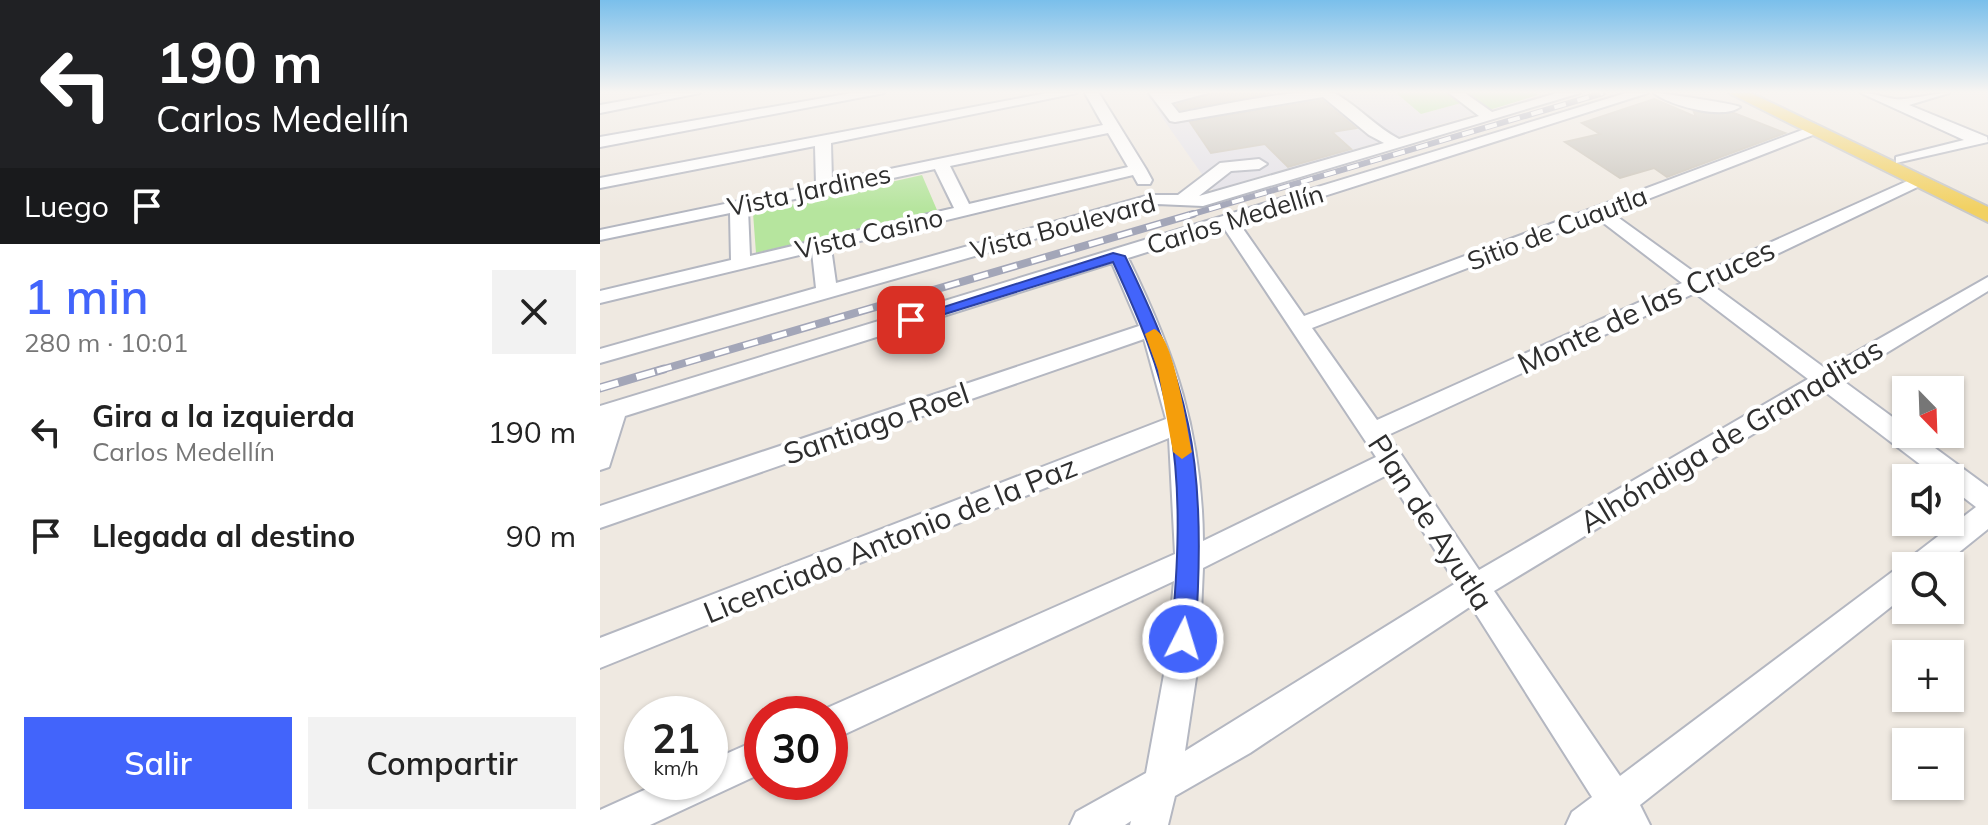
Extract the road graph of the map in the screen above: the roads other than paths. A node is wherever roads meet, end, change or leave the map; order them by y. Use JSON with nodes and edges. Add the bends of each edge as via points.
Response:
{"nodes":[{"id":1,"x":694,"y":132,"type":"edge"},
{"id":2,"x":755,"y":132,"type":"edge"},
{"id":3,"x":806,"y":132,"type":"edge"},
{"id":4,"x":872,"y":132,"type":"edge"},
{"id":5,"x":1091,"y":132,"type":"edge"},
{"id":6,"x":1116,"y":132,"type":"edge"},
{"id":7,"x":1373,"y":132,"type":"edge"},
{"id":8,"x":1443,"y":132,"type":"edge"},
{"id":9,"x":1518,"y":132,"type":"edge"},
{"id":10,"x":1809,"y":132,"type":"edge"},
{"id":11,"x":1816,"y":132,"type":"edge"},
{"id":12,"x":1837,"y":132,"type":"edge"},
{"id":13,"x":1962,"y":132,"type":"edge"},
{"id":14,"x":1984,"y":140,"type":"edge"},
{"id":15,"x":823,"y":141,"type":"junction"},
{"id":16,"x":600,"y":142,"type":"edge"},
{"id":17,"x":1398,"y":144,"type":"junction"},
{"id":18,"x":1902,"y":160,"type":"junction"},
{"id":19,"x":940,"y":162,"type":"junction"},
{"id":20,"x":1259,"y":164,"type":"dead end"},
{"id":21,"x":1138,"y":169,"type":"junction"},
{"id":22,"x":1920,"y":182,"type":"junction"},
{"id":23,"x":600,"y":183,"type":"edge"},
{"id":24,"x":824,"y":187,"type":"junction"},
{"id":25,"x":1156,"y":199,"type":"junction"},
{"id":26,"x":1988,"y":200,"type":"edge"},
{"id":27,"x":1181,"y":201,"type":"junction"},
{"id":28,"x":739,"y":205,"type":"junction"},
{"id":29,"x":964,"y":211,"type":"junction"},
{"id":30,"x":1600,"y":212,"type":"junction"},
{"id":31,"x":1988,"y":215,"type":"edge"},
{"id":32,"x":1229,"y":222,"type":"junction"},
{"id":33,"x":600,"y":235,"type":"edge"},
{"id":34,"x":821,"y":245,"type":"junction"},
{"id":35,"x":1118,"y":256,"type":"junction"},
{"id":36,"x":741,"y":264,"type":"junction"},
{"id":37,"x":1988,"y":283,"type":"edge"},
{"id":38,"x":1697,"y":285,"type":"junction"},
{"id":39,"x":827,"y":293,"type":"junction"},
{"id":40,"x":600,"y":297,"type":"edge"},
{"id":41,"x":1300,"y":325,"type":"junction"},
{"id":42,"x":1152,"y":329,"type":"junction"},
{"id":43,"x":600,"y":356,"type":"edge"},
{"id":44,"x":1823,"y":379,"type":"junction"},
{"id":45,"x":608,"y":413,"type":"edge"},
{"id":46,"x":1179,"y":424,"type":"junction"},
{"id":47,"x":1373,"y":432,"type":"junction"},
{"id":48,"x":600,"y":460,"type":"edge"},
{"id":49,"x":1392,"y":461,"type":"junction"},
{"id":50,"x":1988,"y":501,"type":"edge"},
{"id":51,"x":1988,"y":513,"type":"edge"},
{"id":52,"x":600,"y":517,"type":"edge"},
{"id":53,"x":1939,"y":552,"type":"edge"},
{"id":54,"x":1189,"y":561,"type":"junction"},
{"id":55,"x":1474,"y":588,"type":"junction"},
{"id":56,"x":1892,"y":590,"type":"edge"},
{"id":57,"x":600,"y":653,"type":"edge"},
{"id":58,"x":848,"y":716,"type":"edge"},
{"id":59,"x":1162,"y":785,"type":"junction"},
{"id":60,"x":664,"y":800,"type":"edge"},
{"id":61,"x":1623,"y":818,"type":"edge"},
{"id":62,"x":609,"y":825,"type":"edge"},
{"id":63,"x":1089,"y":825,"type":"edge"},
{"id":64,"x":1149,"y":825,"type":"edge"},
{"id":65,"x":1585,"y":825,"type":"edge"}],
"edges":[{"from":1,"to":16,"type":"street"},
{"from":2,"to":23,"type":"street"},
{"from":3,"to":15,"type":"street"},
{"from":4,"to":15,"type":"street"},
{"from":5,"to":19,"type":"street","name":"Vista Jardines"},
{"from":6,"to":21,"type":"street"},
{"from":7,"to":17,"type":"street"},
{"from":8,"to":17,"type":"street","name":"Vista Boulevard"},
{"from":9,"to":32,"type":"street","name":"Carlos Medellín"},
{"from":10,"to":30,"type":"street","name":"Sitio de Cuautla"},
{"from":11,"to":22,"type":"main road"},
{"from":12,"to":18,"type":"main road"},
{"from":13,"to":14,"type":"street"},
{"from":14,"to":18,"type":"street"},
{"from":15,"to":24,"type":"street"},
{"from":17,"to":27,"type":"street","name":"Vista Boulevard","via":[[1197,202]]},
{"from":18,"to":26,"type":"main road"},
{"from":19,"to":24,"type":"street","name":"Vista Jardines"},
{"from":19,"to":29,"type":"street"},
{"from":20,"to":27,"type":"street","via":[[1226,166]]},
{"from":21,"to":25,"type":"street"},
{"from":21,"to":29,"type":"street","name":"Vista Casino"},
{"from":22,"to":31,"type":"main road"},
{"from":22,"to":38,"type":"street","name":"Monte de las Cruces"},
{"from":24,"to":28,"type":"street","name":"Vista Jardines"},
{"from":25,"to":27,"type":"street","name":"Vista Boulevard"},
{"from":25,"to":39,"type":"street","name":"Vista Boulevard"},
{"from":28,"to":33,"type":"street","name":"Vista Jardines"},
{"from":28,"to":36,"type":"street"},
{"from":29,"to":34,"type":"street","name":"Vista Casino"},
{"from":30,"to":38,"type":"street"},
{"from":30,"to":41,"type":"street","name":"Sitio de Cuautla"},
{"from":32,"to":35,"type":"street","name":"Carlos Medellín"},
{"from":32,"to":41,"type":"street","name":"Plan de Ayutla"},
{"from":34,"to":36,"type":"street","name":"Vista Casino"},
{"from":34,"to":39,"type":"street"},
{"from":35,"to":42,"type":"street"},
{"from":35,"to":45,"type":"street","name":"Carlos Medellín"},
{"from":36,"to":40,"type":"street","name":"Vista Casino"},
{"from":37,"to":44,"type":"street","name":"Alhóndiga de Granaditas"},
{"from":38,"to":44,"type":"street"},
{"from":38,"to":47,"type":"street","name":"Monte de las Cruces"},
{"from":39,"to":43,"type":"street","name":"Vista Boulevard"},
{"from":41,"to":47,"type":"street","name":"Plan de Ayutla"},
{"from":42,"to":46,"type":"street"},
{"from":42,"to":52,"type":"street","name":"Santiago Roel"},
{"from":44,"to":50,"type":"street"},
{"from":44,"to":55,"type":"street","name":"Alhóndiga de Granaditas"},
{"from":45,"to":48,"type":"street"},
{"from":46,"to":54,"type":"street"},
{"from":46,"to":57,"type":"street","name":"Licenciado Antonio de la Paz"},
{"from":47,"to":49,"type":"street","name":"Plan de Ayutla"},
{"from":49,"to":54,"type":"street"},
{"from":49,"to":55,"type":"street","name":"Plan de Ayutla"},
{"from":51,"to":53,"type":"street"},
{"from":54,"to":58,"type":"street"},
{"from":54,"to":59,"type":"street","via":[[1181,665]]},
{"from":55,"to":59,"type":"street","name":"Alhóndiga de Granaditas"},
{"from":55,"to":61,"type":"street","name":"Plan de Ayutla"},
{"from":56,"to":61,"type":"street"},
{"from":59,"to":63,"type":"street","name":"Alhóndiga de Granaditas"},
{"from":59,"to":64,"type":"street"},
{"from":60,"to":62,"type":"street"},
{"from":61,"to":65,"type":"street"}]}
